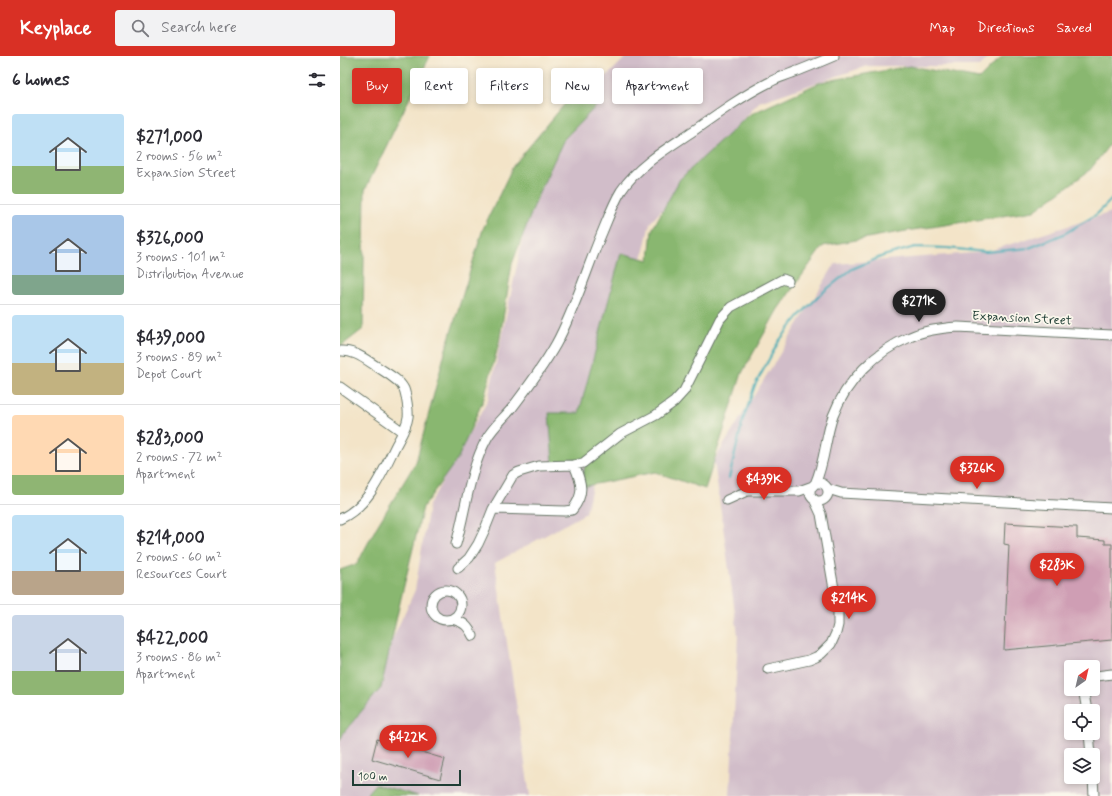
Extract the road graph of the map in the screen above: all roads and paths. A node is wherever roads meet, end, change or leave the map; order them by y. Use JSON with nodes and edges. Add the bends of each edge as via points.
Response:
{"nodes":[{"id":1,"x":834,"y":56,"type":"edge"},
{"id":2,"x":788,"y":281,"type":"dead end"},
{"id":3,"x":1112,"y":335,"type":"edge"},
{"id":4,"x":340,"y":351,"type":"edge"},
{"id":5,"x":340,"y":387,"type":"edge"},
{"id":6,"x":403,"y":432,"type":"junction"},
{"id":7,"x":574,"y":465,"type":"junction"},
{"id":8,"x":821,"y":472,"type":"junction"},
{"id":9,"x":814,"y":485,"type":"junction"},
{"id":10,"x":799,"y":491,"type":"junction"},
{"id":11,"x":827,"y":493,"type":"junction"},
{"id":12,"x":813,"y":498,"type":"junction"},
{"id":13,"x":727,"y":500,"type":"dead end"},
{"id":14,"x":1112,"y":508,"type":"edge"},
{"id":15,"x":493,"y":509,"type":"junction"},
{"id":16,"x":821,"y":514,"type":"junction"},
{"id":17,"x":340,"y":519,"type":"edge"},
{"id":18,"x":456,"y":544,"type":"dead end"},
{"id":19,"x":458,"y":568,"type":"dead end"},
{"id":20,"x":452,"y":619,"type":"dead end"},
{"id":21,"x":473,"y":636,"type":"dead end"},
{"id":22,"x":768,"y":669,"type":"dead end"},
{"id":23,"x":1112,"y":674,"type":"edge"},
{"id":24,"x":1100,"y":676,"type":"edge"},
{"id":25,"x":1093,"y":784,"type":"edge"},
{"id":26,"x":1094,"y":796,"type":"edge"}],
"edges":[{"from":1,"to":18,"type":"street","via":[[771,81],[740,99],[655,157],[629,181],[616,201],[562,332],[545,363],[488,436],[474,467]]},
{"from":2,"to":7,"type":"street","via":[[783,279],[731,307],[720,319],[684,391],[674,402],[656,415],[620,434],[583,463]]},
{"from":3,"to":8,"type":"street","name":"Expansion Street","via":[[958,327],[909,337],[877,356],[848,388],[831,423]]},
{"from":4,"to":6,"type":"street","via":[[356,354],[400,382],[405,391],[408,416]]},
{"from":5,"to":6,"type":"street"},
{"from":6,"to":17,"type":"street","via":[[374,489],[349,515]]},
{"from":7,"to":15,"type":"street","via":[[539,466],[512,475]]},
{"from":7,"to":15,"type":"street","via":[[581,492],[572,510]]},
{"from":8,"to":9,"type":"street","name":"Expansion Street"},
{"from":8,"to":11,"type":"street"},
{"from":9,"to":10,"type":"street"},
{"from":9,"to":11,"type":"street","via":[[821,483]]},
{"from":9,"to":12,"type":"street","via":[[810,491]]},
{"from":10,"to":12,"type":"street"},
{"from":10,"to":13,"type":"street","via":[[747,491]]},
{"from":11,"to":12,"type":"street","via":[[820,501]]},
{"from":11,"to":14,"type":"street"},
{"from":11,"to":16,"type":"street"},
{"from":12,"to":16,"type":"street"},
{"from":15,"to":19,"type":"street","via":[[478,544],[469,558]]},
{"from":16,"to":22,"type":"street","via":[[838,612],[836,633],[831,644],[816,657]]},
{"from":20,"to":21,"type":"street","via":[[463,622]]},
{"from":23,"to":24,"type":"street"},
{"from":25,"to":26,"type":"street"}]}
